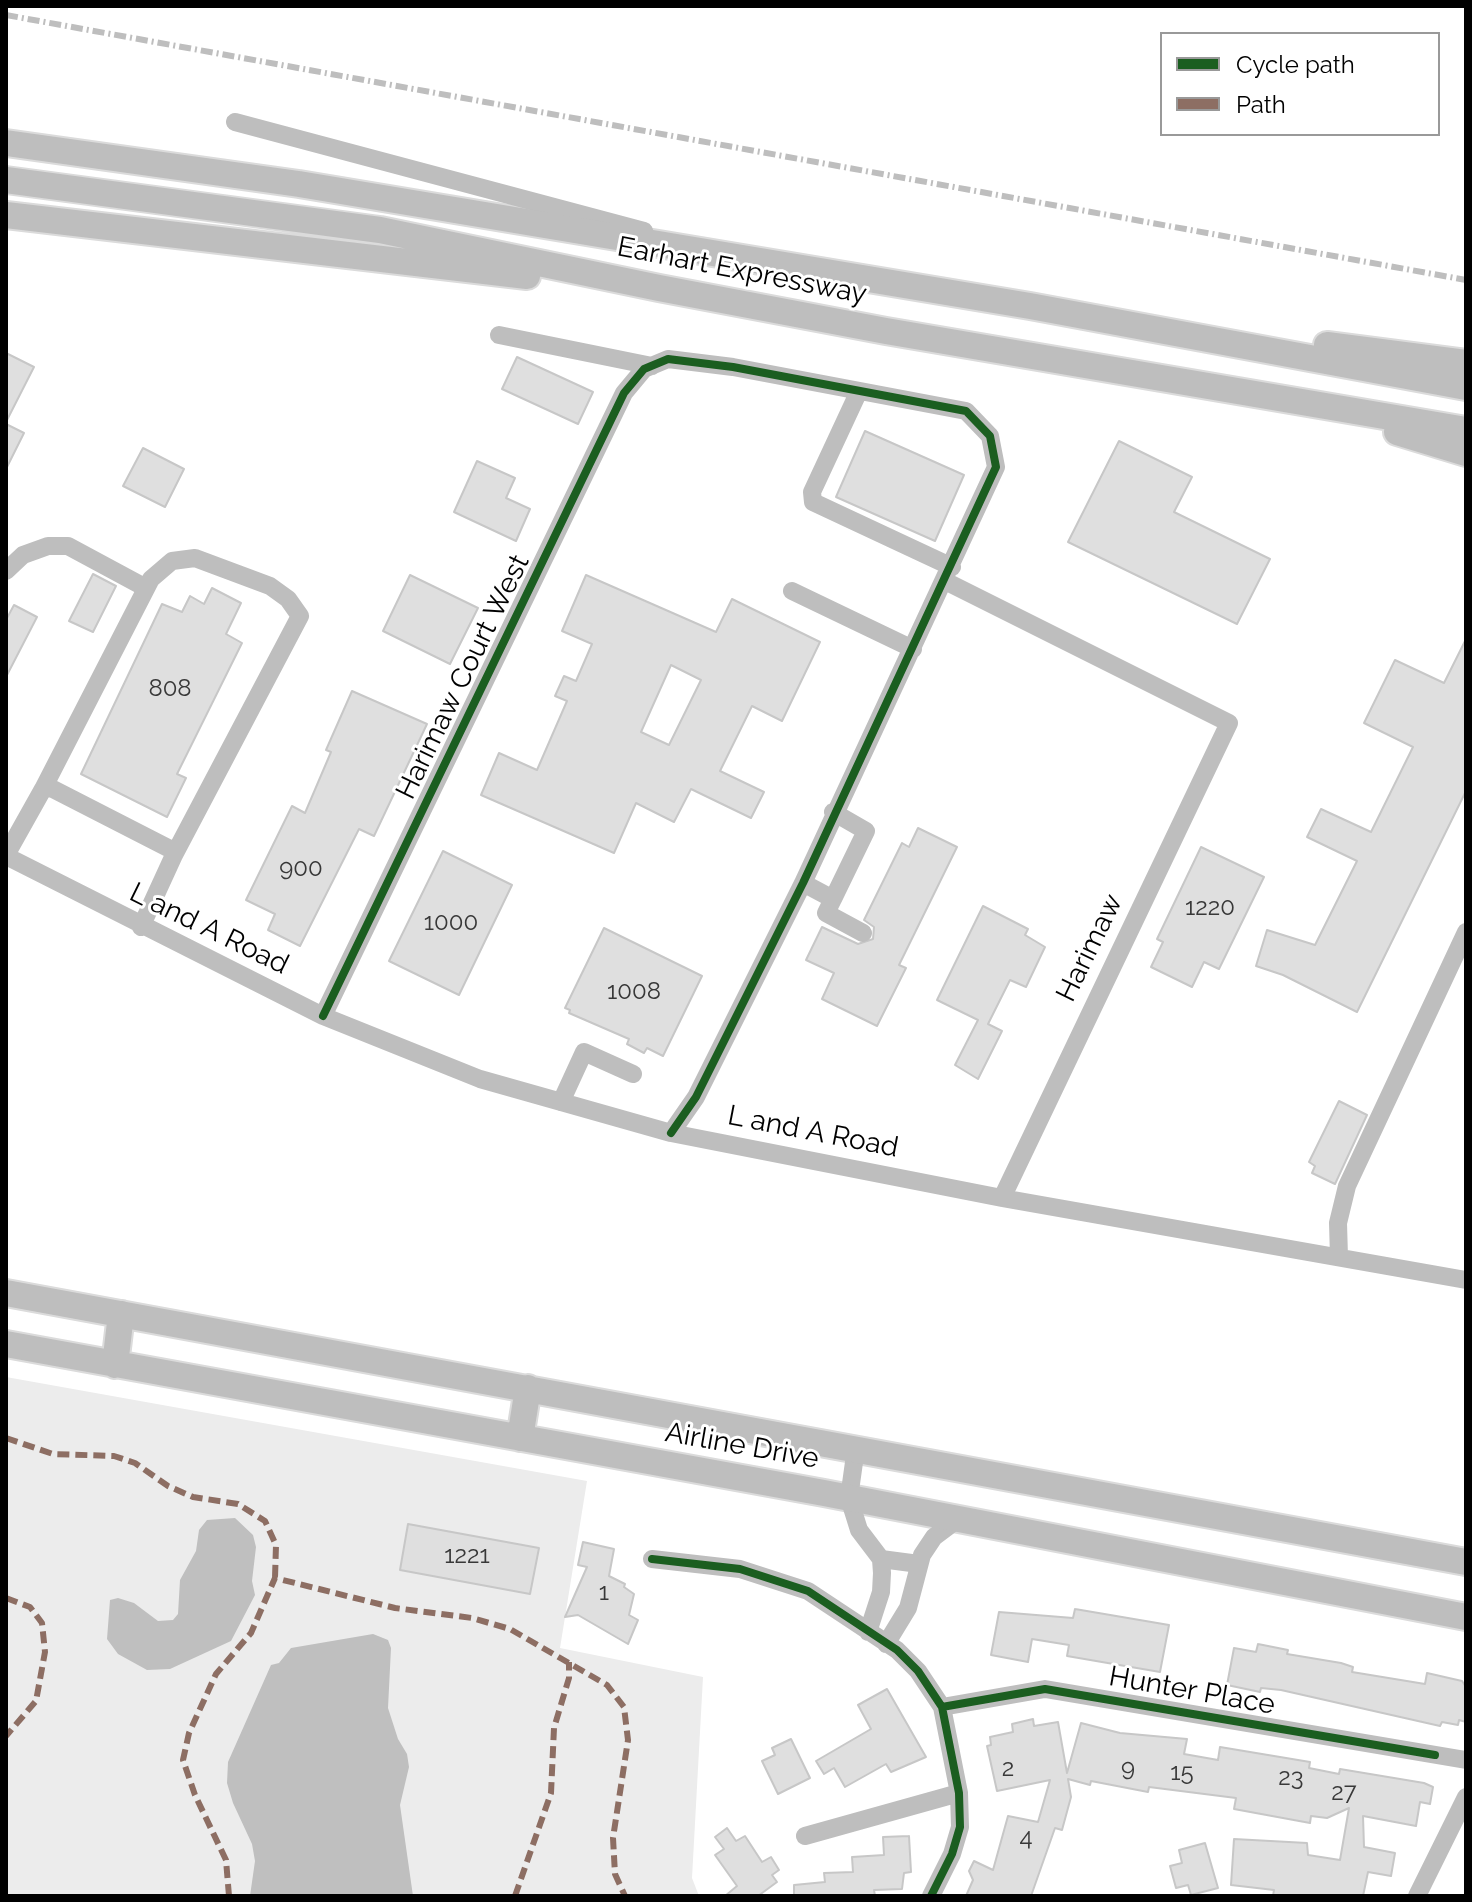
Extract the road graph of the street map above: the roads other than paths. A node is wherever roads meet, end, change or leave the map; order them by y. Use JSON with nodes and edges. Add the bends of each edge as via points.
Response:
{"nodes":[{"id":1,"x":235,"y":122,"type":"dead end"},
{"id":2,"x":6,"y":143,"type":"edge"},
{"id":3,"x":6,"y":180,"type":"edge"},
{"id":4,"x":6,"y":215,"type":"edge"},
{"id":5,"x":755,"y":260,"type":"junction"},
{"id":6,"x":659,"y":288,"type":"junction"},
{"id":7,"x":1030,"y":306,"type":"junction"},
{"id":8,"x":499,"y":335,"type":"dead end"},
{"id":9,"x":1466,"y":363,"type":"edge"},
{"id":10,"x":652,"y":366,"type":"junction"},
{"id":11,"x":1466,"y":387,"type":"edge"},
{"id":12,"x":859,"y":391,"type":"junction"},
{"id":13,"x":1283,"y":397,"type":"junction"},
{"id":14,"x":1466,"y":430,"type":"edge"},
{"id":15,"x":1466,"y":453,"type":"edge"},
{"id":16,"x":6,"y":571,"type":"edge"},
{"id":17,"x":949,"y":574,"type":"junction"},
{"id":18,"x":146,"y":588,"type":"junction"},
{"id":19,"x":792,"y":591,"type":"dead end"},
{"id":20,"x":913,"y":649,"type":"junction"},
{"id":21,"x":47,"y":788,"type":"junction"},
{"id":22,"x":833,"y":812,"type":"junction"},
{"id":23,"x":173,"y":852,"type":"junction"},
{"id":24,"x":6,"y":856,"type":"edge"},
{"id":25,"x":803,"y":883,"type":"junction"},
{"id":26,"x":833,"y":899,"type":"junction"},
{"id":27,"x":141,"y":927,"type":"junction"},
{"id":28,"x":1466,"y":932,"type":"edge"},
{"id":29,"x":863,"y":933,"type":"dead end"},
{"id":30,"x":323,"y":1016,"type":"junction"},
{"id":31,"x":633,"y":1074,"type":"dead end"},
{"id":32,"x":561,"y":1102,"type":"junction"},
{"id":33,"x":671,"y":1133,"type":"junction"},
{"id":34,"x":1002,"y":1198,"type":"junction"},
{"id":35,"x":1339,"y":1257,"type":"junction"},
{"id":36,"x":1466,"y":1280,"type":"edge"},
{"id":37,"x":6,"y":1293,"type":"edge"},
{"id":38,"x":121,"y":1314,"type":"junction"},
{"id":39,"x":6,"y":1344,"type":"edge"},
{"id":40,"x":115,"y":1365,"type":"junction"},
{"id":41,"x":528,"y":1388,"type":"junction"},
{"id":42,"x":520,"y":1438,"type":"junction"},
{"id":43,"x":856,"y":1448,"type":"junction"},
{"id":44,"x":849,"y":1498,"type":"junction"},
{"id":45,"x":958,"y":1519,"type":"junction"},
{"id":46,"x":652,"y":1559,"type":"dead end"},
{"id":47,"x":881,"y":1559,"type":"junction"},
{"id":48,"x":1466,"y":1562,"type":"edge"},
{"id":49,"x":919,"y":1564,"type":"junction"},
{"id":50,"x":1466,"y":1617,"type":"edge"},
{"id":51,"x":868,"y":1632,"type":"junction"},
{"id":52,"x":886,"y":1644,"type":"junction"},
{"id":53,"x":942,"y":1707,"type":"junction"},
{"id":54,"x":1466,"y":1760,"type":"edge"},
{"id":55,"x":959,"y":1793,"type":"junction"},
{"id":56,"x":1466,"y":1797,"type":"edge"},
{"id":57,"x":805,"y":1836,"type":"dead end"},
{"id":58,"x":931,"y":1896,"type":"edge"},
{"id":59,"x":1417,"y":1896,"type":"edge"}],
"edges":[{"from":1,"to":5,"type":"street"},
{"from":2,"to":5,"type":"highway","name":"Earhart Expressway","via":[[299,184]]},
{"from":3,"to":6,"type":"highway","name":"Earhart Expressway","via":[[380,230]]},
{"from":4,"to":6,"type":"highway"},
{"from":5,"to":7,"type":"highway","name":"Earhart Expressway"},
{"from":6,"to":13,"type":"highway","name":"Earhart Expressway"},
{"from":7,"to":9,"type":"highway"},
{"from":7,"to":11,"type":"highway","name":"Earhart Expressway"},
{"from":8,"to":10,"type":"street"},
{"from":10,"to":12,"type":"street","via":[[668,359]]},
{"from":10,"to":30,"type":"street","name":"Harimaw Court West","via":[[624,393]]},
{"from":12,"to":17,"type":"street","via":[[812,492],[813,502]]},
{"from":12,"to":17,"type":"street","via":[[966,411],[990,436],[996,467]]},
{"from":13,"to":14,"type":"highway","name":"Earhart Expressway"},
{"from":13,"to":15,"type":"highway"},
{"from":16,"to":18,"type":"street","via":[[23,555],[68,546]]},
{"from":17,"to":20,"type":"street"},
{"from":17,"to":34,"type":"street","name":"Harimaw","via":[[1229,723]]},
{"from":18,"to":21,"type":"street"},
{"from":18,"to":23,"type":"street","via":[[172,561],[195,558],[270,586],[300,616]]},
{"from":19,"to":20,"type":"street"},
{"from":20,"to":22,"type":"street"},
{"from":21,"to":23,"type":"street"},
{"from":21,"to":24,"type":"street"},
{"from":22,"to":25,"type":"street"},
{"from":22,"to":26,"type":"street","via":[[866,831]]},
{"from":23,"to":27,"type":"street"},
{"from":24,"to":27,"type":"street","name":"L and A Road"},
{"from":25,"to":26,"type":"street"},
{"from":25,"to":33,"type":"street","via":[[696,1097]]},
{"from":26,"to":29,"type":"street","via":[[826,913]]},
{"from":27,"to":30,"type":"street","name":"L and A Road"},
{"from":28,"to":35,"type":"street","via":[[1347,1186],[1338,1223]]},
{"from":30,"to":32,"type":"street","name":"L and A Road","via":[[480,1079]]},
{"from":31,"to":32,"type":"street","via":[[584,1052]]},
{"from":32,"to":33,"type":"street","name":"L and A Road"},
{"from":33,"to":34,"type":"street","name":"L and A Road"},
{"from":34,"to":35,"type":"street","name":"L and A Road"},
{"from":35,"to":36,"type":"street","name":"L and A Road"},
{"from":37,"to":38,"type":"highway","name":"Airline Drive"},
{"from":38,"to":40,"type":"highway"},
{"from":38,"to":41,"type":"highway","name":"Airline Drive"},
{"from":39,"to":40,"type":"highway","name":"Airline Drive"},
{"from":40,"to":42,"type":"highway","name":"Airline Drive"},
{"from":41,"to":42,"type":"highway"},
{"from":41,"to":43,"type":"highway","name":"Airline Drive"},
{"from":42,"to":44,"type":"highway","name":"Airline Drive"},
{"from":43,"to":44,"type":"street"},
{"from":43,"to":48,"type":"highway","name":"Airline Drive"},
{"from":44,"to":45,"type":"highway","name":"Airline Drive"},
{"from":44,"to":47,"type":"street","via":[[859,1530]]},
{"from":45,"to":49,"type":"street","via":[[934,1537]]},
{"from":45,"to":50,"type":"highway","name":"Airline Drive"},
{"from":46,"to":51,"type":"street","via":[[740,1569],[808,1591]]},
{"from":47,"to":49,"type":"street"},
{"from":47,"to":51,"type":"street","via":[[881,1592]]},
{"from":49,"to":52,"type":"street","via":[[908,1608]]},
{"from":51,"to":52,"type":"street"},
{"from":52,"to":53,"type":"street","via":[[918,1671]]},
{"from":53,"to":54,"type":"street","name":"Hunter Place","via":[[1045,1689]]},
{"from":53,"to":55,"type":"street"},
{"from":55,"to":57,"type":"street"},
{"from":55,"to":58,"type":"street","via":[[960,1827]]},
{"from":56,"to":59,"type":"street"}]}
